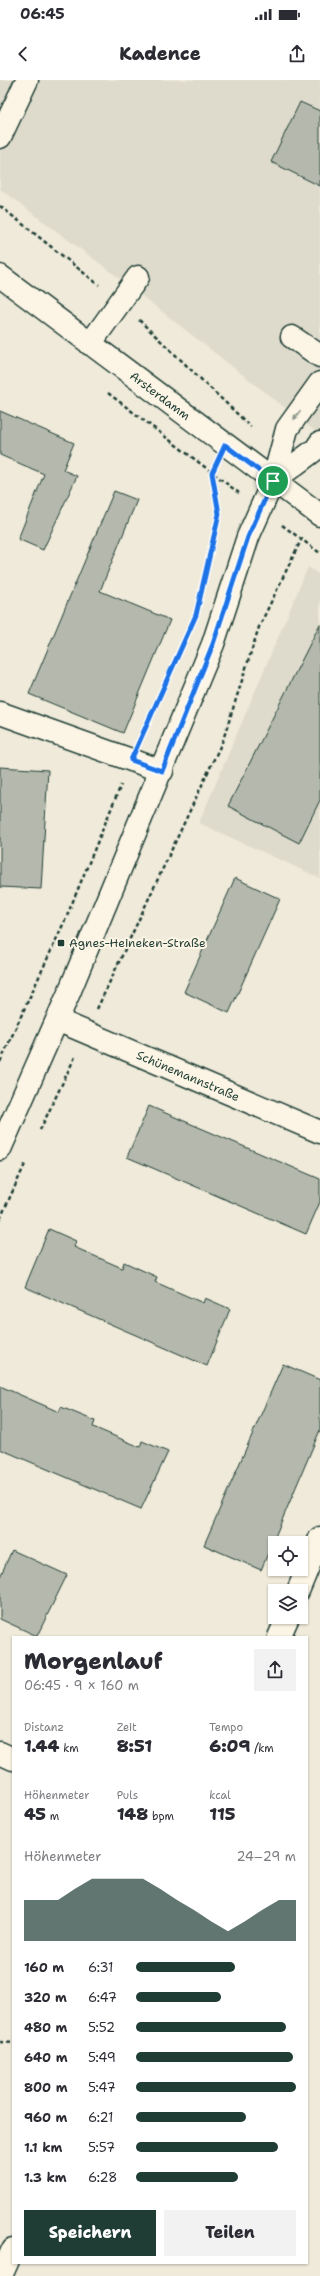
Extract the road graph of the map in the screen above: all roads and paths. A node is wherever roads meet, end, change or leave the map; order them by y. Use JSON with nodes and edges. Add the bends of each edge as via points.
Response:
{"nodes":[{"id":1,"x":27,"y":80,"type":"edge"},
{"id":2,"x":0,"y":137,"type":"edge"},
{"id":3,"x":0,"y":206,"type":"edge"},
{"id":4,"x":0,"y":276,"type":"edge"},
{"id":5,"x":138,"y":277,"type":"dead end"},
{"id":6,"x":120,"y":302,"type":"junction"},
{"id":7,"x":292,"y":337,"type":"dead end"},
{"id":8,"x":90,"y":344,"type":"junction"},
{"id":9,"x":320,"y":356,"type":"edge"},
{"id":10,"x":320,"y":383,"type":"edge"},
{"id":11,"x":106,"y":391,"type":"dead end"},
{"id":12,"x":242,"y":419,"type":"junction"},
{"id":13,"x":320,"y":443,"type":"edge"},
{"id":14,"x":225,"y":445,"type":"junction"},
{"id":15,"x":280,"y":454,"type":"junction"},
{"id":16,"x":212,"y":473,"type":"junction"},
{"id":17,"x":273,"y":481,"type":"junction"},
{"id":18,"x":261,"y":509,"type":"junction"},
{"id":19,"x":320,"y":515,"type":"edge"},
{"id":20,"x":305,"y":534,"type":"dead end"},
{"id":21,"x":300,"y":539,"type":"junction"},
{"id":22,"x":320,"y":553,"type":"edge"},
{"id":23,"x":205,"y":576,"type":"dead end"},
{"id":24,"x":164,"y":688,"type":"dead end"},
{"id":25,"x":0,"y":713,"type":"edge"},
{"id":26,"x":131,"y":760,"type":"junction"},
{"id":27,"x":162,"y":771,"type":"junction"},
{"id":28,"x":57,"y":1020,"type":"junction"},
{"id":29,"x":86,"y":1033,"type":"junction"},
{"id":30,"x":0,"y":1062,"type":"edge"},
{"id":31,"x":40,"y":1131,"type":"dead end"},
{"id":32,"x":320,"y":1132,"type":"edge"},
{"id":33,"x":0,"y":1149,"type":"edge"},
{"id":34,"x":27,"y":1158,"type":"dead end"},
{"id":35,"x":0,"y":1219,"type":"edge"},
{"id":36,"x":320,"y":1538,"type":"edge"},
{"id":37,"x":301,"y":1584,"type":"edge"},
{"id":38,"x":285,"y":1624,"type":"edge"},
{"id":39,"x":279,"y":1636,"type":"edge"},
{"id":40,"x":0,"y":1753,"type":"edge"},
{"id":41,"x":12,"y":1759,"type":"edge"},
{"id":42,"x":0,"y":2042,"type":"edge"},
{"id":43,"x":12,"y":2043,"type":"edge"},
{"id":44,"x":12,"y":2251,"type":"edge"},
{"id":45,"x":1,"y":2276,"type":"edge"}],
"edges":[{"from":1,"to":2,"type":"street"},
{"from":3,"to":6,"type":"path"},
{"from":4,"to":8,"type":"street","name":"Arsterdamm"},
{"from":5,"to":6,"type":"street"},
{"from":6,"to":8,"type":"street"},
{"from":6,"to":12,"type":"path"},
{"from":7,"to":9,"type":"street"},
{"from":8,"to":14,"type":"street","name":"Arsterdamm"},
{"from":10,"to":15,"type":"street","one_way":true,"via":[[287,429]]},
{"from":11,"to":16,"type":"path"},
{"from":12,"to":14,"type":"path"},
{"from":12,"to":15,"type":"path"},
{"from":13,"to":17,"type":"street","via":[[316,450]]},
{"from":14,"to":16,"type":"path"},
{"from":14,"to":17,"type":"street","name":"Arsterdamm"},
{"from":15,"to":17,"type":"street"},
{"from":16,"to":18,"type":"path"},
{"from":16,"to":23,"type":"path","via":[[219,514]]},
{"from":17,"to":18,"type":"street"},
{"from":17,"to":19,"type":"street","name":"Arsterdamm"},
{"from":18,"to":21,"type":"path"},
{"from":18,"to":27,"type":"street","via":[[248,537],[213,644]]},
{"from":20,"to":21,"type":"path"},
{"from":21,"to":22,"type":"path"},
{"from":21,"to":29,"type":"path","via":[[259,627],[223,740]]},
{"from":24,"to":26,"type":"path"},
{"from":25,"to":26,"type":"street"},
{"from":26,"to":27,"type":"street"},
{"from":26,"to":30,"type":"path","via":[[66,918]]},
{"from":27,"to":28,"type":"street"},
{"from":28,"to":29,"type":"street","name":"Schünemannstraße"},
{"from":28,"to":33,"type":"street"},
{"from":29,"to":31,"type":"path"},
{"from":29,"to":32,"type":"street","name":"Schünemannstraße"},
{"from":34,"to":35,"type":"path"},
{"from":36,"to":37,"type":"street"},
{"from":38,"to":39,"type":"street"},
{"from":40,"to":41,"type":"street"},
{"from":42,"to":43,"type":"path"},
{"from":44,"to":45,"type":"street"}]}
